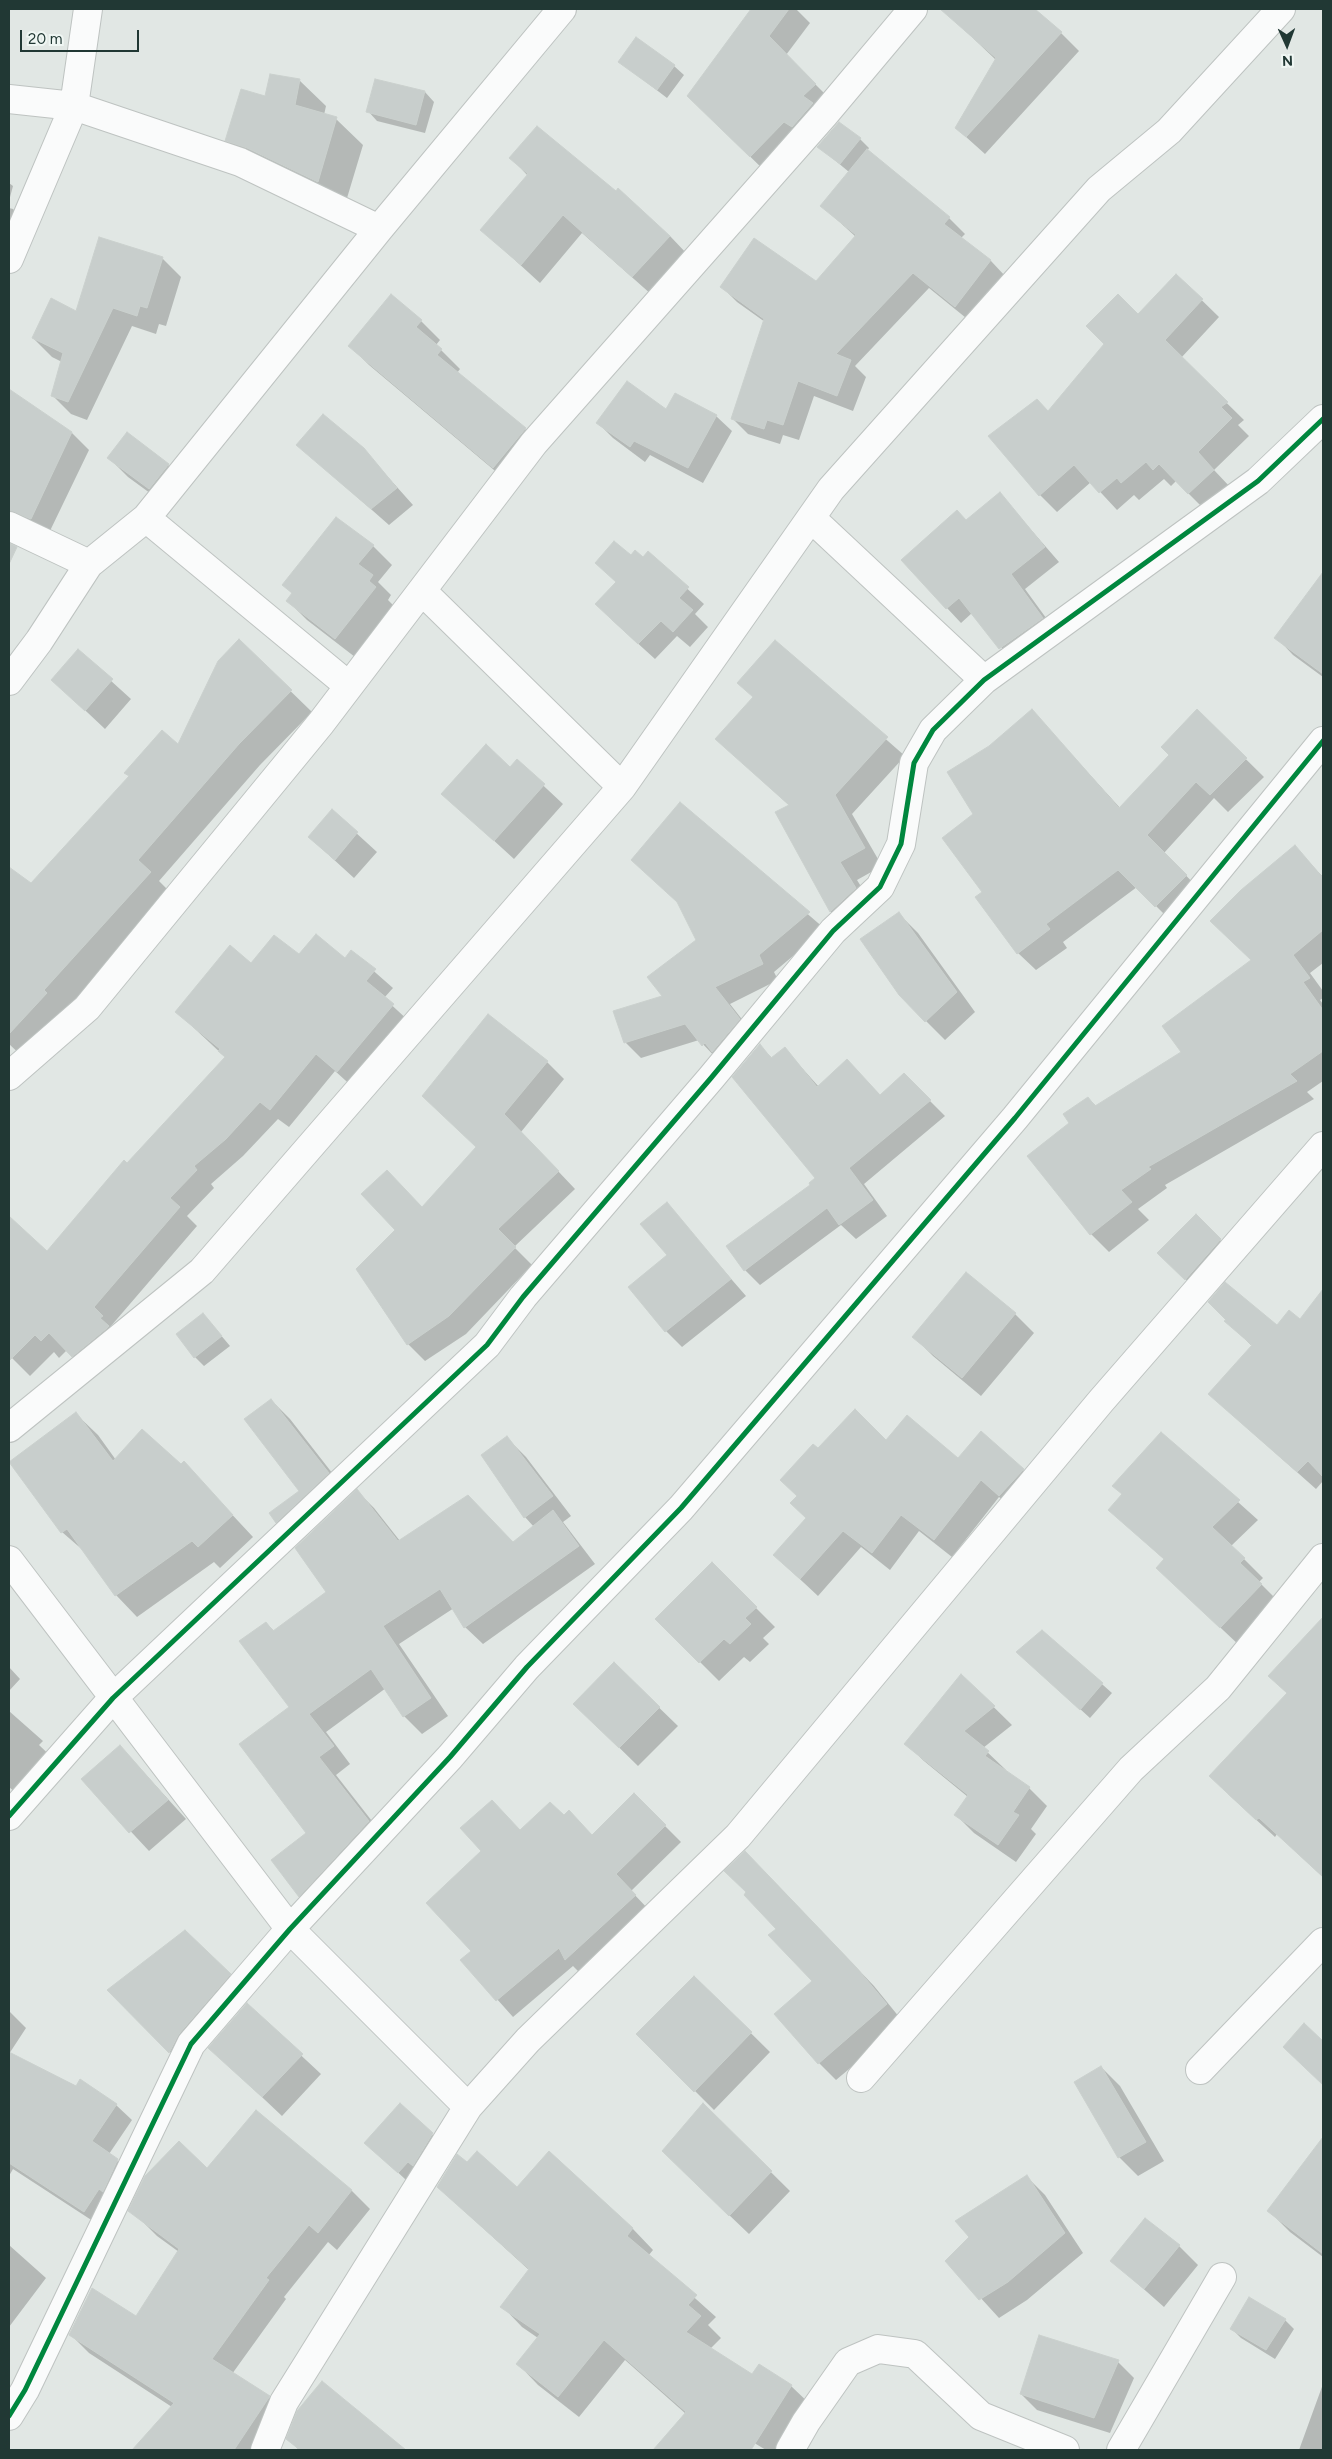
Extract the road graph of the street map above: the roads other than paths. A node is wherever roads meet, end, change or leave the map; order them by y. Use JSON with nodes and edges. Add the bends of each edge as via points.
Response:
{"nodes":[{"id":1,"x":88,"y":9,"type":"edge"},
{"id":2,"x":562,"y":9,"type":"edge"},
{"id":3,"x":913,"y":9,"type":"edge"},
{"id":4,"x":1281,"y":9,"type":"edge"},
{"id":5,"x":9,"y":99,"type":"edge"},
{"id":6,"x":74,"y":106,"type":"junction"},
{"id":7,"x":379,"y":229,"type":"junction"},
{"id":8,"x":9,"y":259,"type":"edge"},
{"id":9,"x":1323,"y":419,"type":"edge"},
{"id":10,"x":146,"y":518,"type":"junction"},
{"id":11,"x":811,"y":518,"type":"junction"},
{"id":12,"x":9,"y":526,"type":"edge"},
{"id":13,"x":89,"y":564,"type":"junction"},
{"id":14,"x":422,"y":591,"type":"junction"},
{"id":15,"x":984,"y":680,"type":"junction"},
{"id":16,"x":9,"y":681,"type":"edge"},
{"id":17,"x":349,"y":686,"type":"junction"},
{"id":18,"x":1323,"y":741,"type":"edge"},
{"id":19,"x":622,"y":787,"type":"junction"},
{"id":20,"x":9,"y":1076,"type":"edge"},
{"id":21,"x":1323,"y":1146,"type":"edge"},
{"id":22,"x":9,"y":1428,"type":"edge"},
{"id":23,"x":1323,"y":1558,"type":"edge"},
{"id":24,"x":9,"y":1560,"type":"edge"},
{"id":25,"x":113,"y":1698,"type":"junction"},
{"id":26,"x":9,"y":1816,"type":"edge"},
{"id":27,"x":290,"y":1929,"type":"junction"},
{"id":28,"x":1323,"y":1942,"type":"edge"},
{"id":29,"x":1200,"y":2070,"type":"dead end"},
{"id":30,"x":861,"y":2078,"type":"dead end"},
{"id":31,"x":468,"y":2107,"type":"junction"},
{"id":32,"x":1222,"y":2277,"type":"dead end"},
{"id":33,"x":9,"y":2416,"type":"edge"},
{"id":34,"x":264,"y":2450,"type":"edge"},
{"id":35,"x":790,"y":2450,"type":"edge"},
{"id":36,"x":1065,"y":2450,"type":"edge"},
{"id":37,"x":1121,"y":2450,"type":"edge"}],
"edges":[{"from":1,"to":6,"type":"street"},
{"from":2,"to":7,"type":"street"},
{"from":3,"to":14,"type":"street","via":[[818,122],[534,443]]},
{"from":4,"to":11,"type":"street","via":[[1169,130],[1100,189],[831,489]]},
{"from":5,"to":6,"type":"street"},
{"from":6,"to":7,"type":"street","via":[[240,162]]},
{"from":6,"to":8,"type":"street"},
{"from":7,"to":10,"type":"street"},
{"from":9,"to":15,"type":"street","via":[[1258,481]]},
{"from":10,"to":13,"type":"street"},
{"from":10,"to":17,"type":"street"},
{"from":11,"to":15,"type":"street"},
{"from":11,"to":19,"type":"street"},
{"from":12,"to":13,"type":"street"},
{"from":13,"to":16,"type":"street"},
{"from":14,"to":17,"type":"street"},
{"from":14,"to":19,"type":"street"},
{"from":15,"to":25,"type":"street","via":[[933,730],[914,764],[901,844],[880,886],[833,931],[523,1297],[487,1345]]},
{"from":17,"to":20,"type":"street","via":[[87,1008]]},
{"from":18,"to":27,"type":"street","via":[[1015,1118],[681,1508],[526,1666],[450,1757]]},
{"from":19,"to":22,"type":"street","via":[[202,1271]]},
{"from":21,"to":31,"type":"street","via":[[1101,1401],[738,1836],[528,2040]]},
{"from":23,"to":30,"type":"street","via":[[1218,1688],[1131,1769]]},
{"from":24,"to":25,"type":"street"},
{"from":25,"to":26,"type":"street"},
{"from":25,"to":27,"type":"street"},
{"from":27,"to":31,"type":"street"},
{"from":27,"to":33,"type":"street","via":[[191,2044],[25,2390]]},
{"from":28,"to":29,"type":"street"},
{"from":31,"to":34,"type":"street","via":[[284,2402]]},
{"from":32,"to":37,"type":"street"},
{"from":35,"to":36,"type":"street","via":[[848,2362],[878,2349],[915,2354],[981,2416]]}]}
